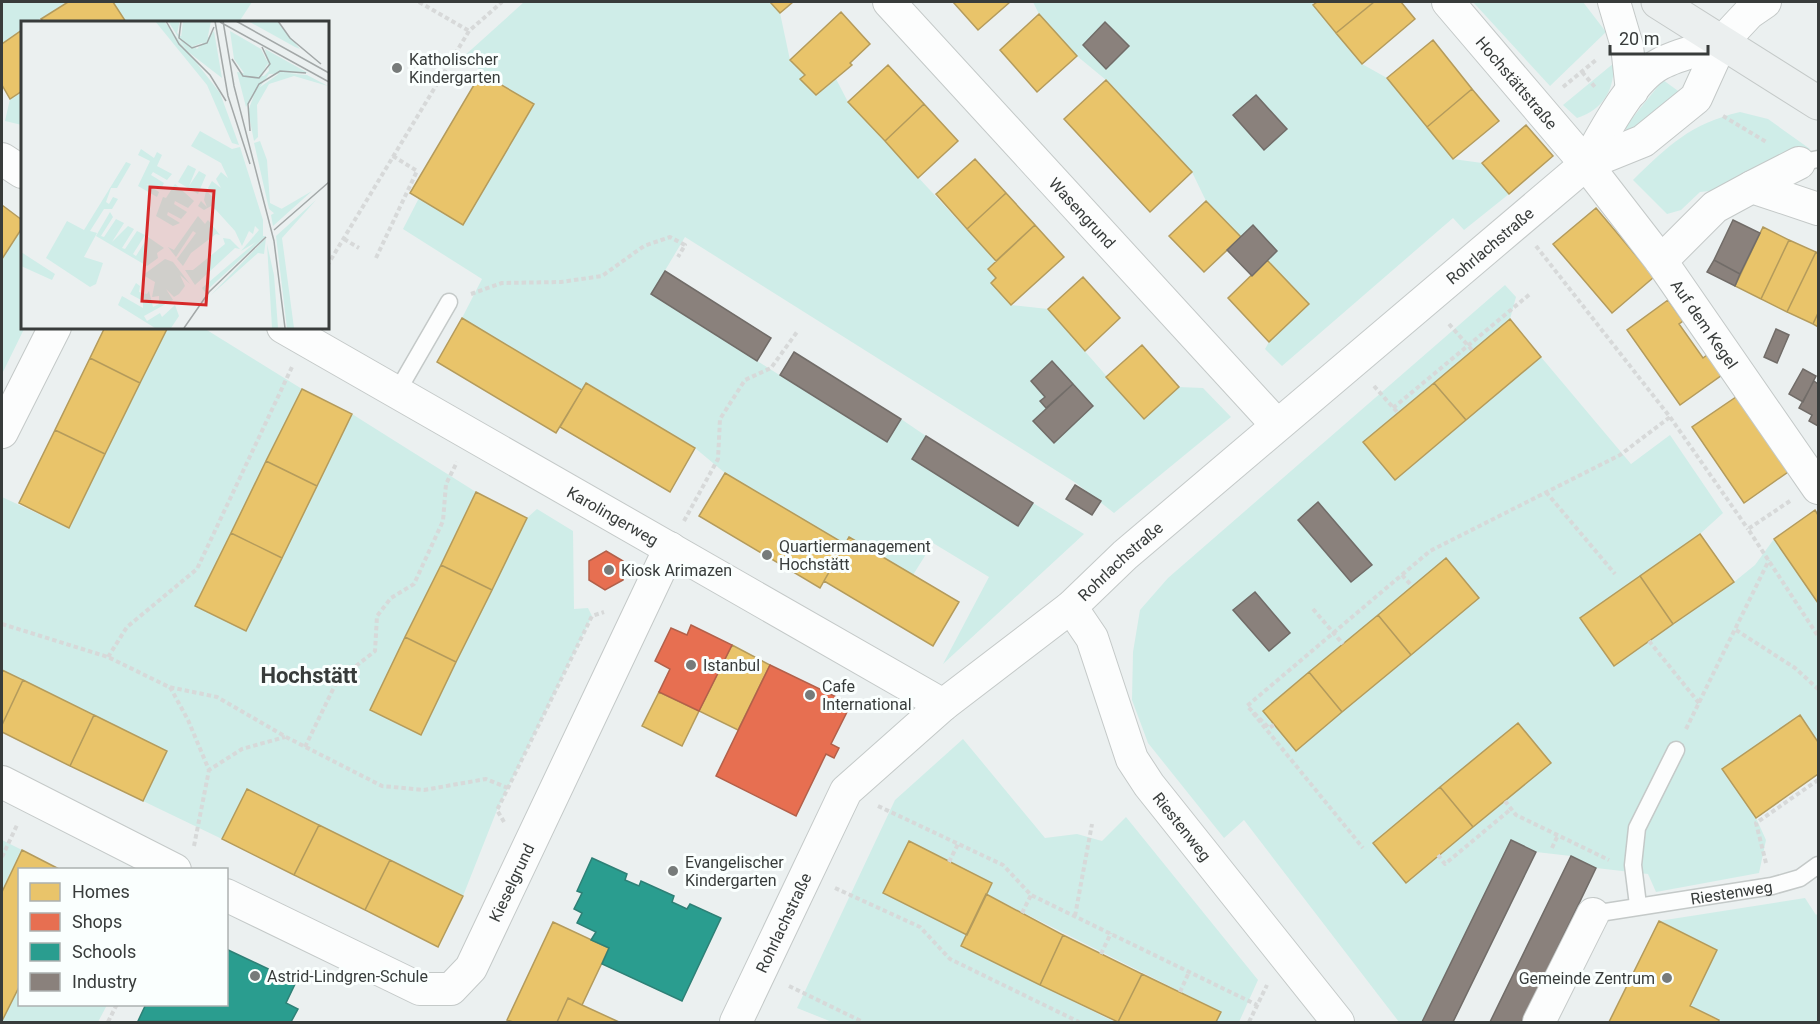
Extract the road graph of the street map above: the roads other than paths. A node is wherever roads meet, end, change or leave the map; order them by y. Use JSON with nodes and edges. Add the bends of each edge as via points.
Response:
{"nodes":[{"id":1,"x":889,"y":2,"type":"edge"},
{"id":2,"x":1448,"y":2,"type":"edge"},
{"id":3,"x":1614,"y":2,"type":"edge"},
{"id":4,"x":1658,"y":2,"type":"edge"},
{"id":5,"x":1765,"y":2,"type":"edge"},
{"id":6,"x":1721,"y":43,"type":"junction"},
{"id":7,"x":1632,"y":91,"type":"junction"},
{"id":8,"x":1818,"y":103,"type":"edge"},
{"id":9,"x":2,"y":159,"type":"edge"},
{"id":10,"x":1809,"y":161,"type":"edge"},
{"id":11,"x":1586,"y":164,"type":"junction"},
{"id":12,"x":21,"y":171,"type":"edge"},
{"id":13,"x":1752,"y":187,"type":"junction"},
{"id":14,"x":1818,"y":209,"type":"edge"},
{"id":15,"x":1661,"y":261,"type":"junction"},
{"id":16,"x":449,"y":302,"type":"road end"},
{"id":17,"x":54,"y":328,"type":"edge"},
{"id":18,"x":294,"y":333,"type":"edge"},
{"id":19,"x":397,"y":392,"type":"junction"},
{"id":20,"x":1277,"y":425,"type":"junction"},
{"id":21,"x":2,"y":432,"type":"edge"},
{"id":22,"x":1817,"y":486,"type":"edge"},
{"id":23,"x":670,"y":548,"type":"junction"},
{"id":24,"x":1071,"y":607,"type":"junction"},
{"id":25,"x":943,"y":705,"type":"junction"},
{"id":26,"x":1676,"y":750,"type":"road end"},
{"id":27,"x":2,"y":783,"type":"edge"},
{"id":28,"x":182,"y":862,"type":"edge"},
{"id":29,"x":1818,"y":865,"type":"edge"},
{"id":30,"x":228,"y":896,"type":"edge"},
{"id":31,"x":1638,"y":905,"type":"junction"},
{"id":32,"x":1593,"y":914,"type":"joint"},
{"id":33,"x":736,"y":1023,"type":"edge"},
{"id":34,"x":1338,"y":1023,"type":"edge"},
{"id":35,"x":1539,"y":1023,"type":"edge"}],
"edges":[{"from":1,"to":20,"type":"street","name":"Wasengrund"},
{"from":2,"to":11,"type":"street","name":"Hochstättstraße"},
{"from":3,"to":7,"type":"street","via":[[1627,46]]},
{"from":4,"to":6,"type":"main road"},
{"from":5,"to":6,"type":"street"},
{"from":6,"to":7,"type":"street","name":"Rohrlachstraße","via":[[1659,65]]},
{"from":6,"to":8,"type":"main road"},
{"from":6,"to":11,"type":"street","name":"Rohrlachstraße","via":[[1696,98],[1643,141]]},
{"from":7,"to":11,"type":"street","name":"Rohrlachstraße"},
{"from":9,"to":12,"type":"street"},
{"from":10,"to":13,"type":"street"},
{"from":11,"to":15,"type":"street","name":"Auf dem Kegel"},
{"from":11,"to":20,"type":"street","name":"Rohrlachstraße"},
{"from":13,"to":14,"type":"street"},
{"from":13,"to":15,"type":"street","via":[[1715,207]]},
{"from":15,"to":22,"type":"street","name":"Auf dem Kegel"},
{"from":16,"to":19,"type":"lane"},
{"from":17,"to":21,"type":"street"},
{"from":18,"to":19,"type":"street","name":"Karolingerweg"},
{"from":19,"to":23,"type":"street","name":"Karolingerweg"},
{"from":20,"to":24,"type":"street","name":"Rohrlachstraße","via":[[1125,555]]},
{"from":23,"to":25,"type":"street","name":"Karolingerweg"},
{"from":23,"to":30,"type":"street","name":"Kieselgrund","via":[[471,968],[451,989],[420,990]]},
{"from":24,"to":25,"type":"street","name":"Rohrlachstraße"},
{"from":24,"to":34,"type":"street","name":"Riestenweg","via":[[1092,638],[1132,759]]},
{"from":25,"to":33,"type":"street","name":"Rohrlachstraße","via":[[846,791]]},
{"from":26,"to":31,"type":"lane","via":[[1637,828],[1633,865]]},
{"from":27,"to":28,"type":"street"},
{"from":29,"to":31,"type":"lane","name":"Riestenweg","via":[[1800,878],[1772,886]]},
{"from":31,"to":32,"type":"lane","name":"Riestenweg"},
{"from":32,"to":35,"type":"street","name":"Riestenweg"}]}
